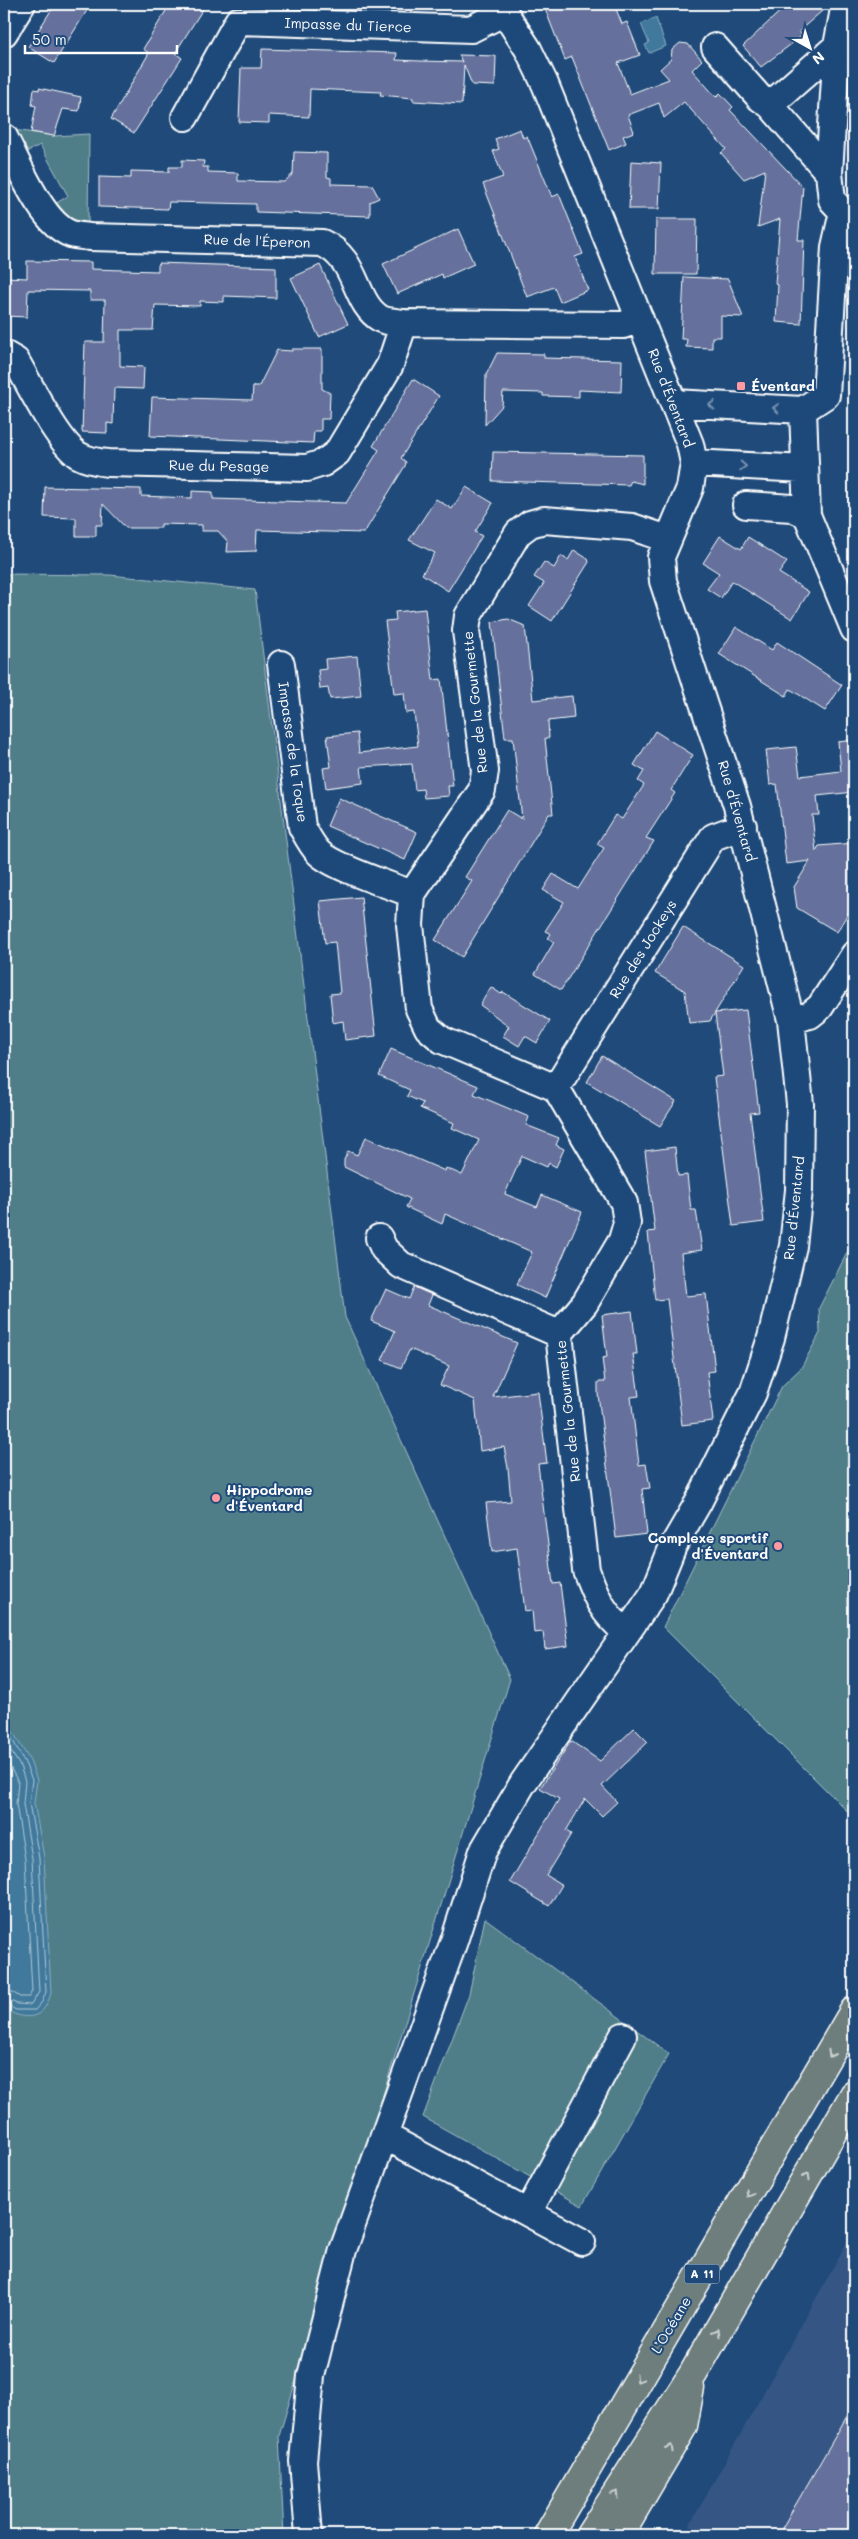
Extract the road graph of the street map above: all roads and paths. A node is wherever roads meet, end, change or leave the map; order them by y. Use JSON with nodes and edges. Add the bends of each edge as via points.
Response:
{"nodes":[{"id":1,"x":22,"y":4,"type":"edge"},
{"id":2,"x":845,"y":4,"type":"edge"},
{"id":3,"x":502,"y":8,"type":"edge"},
{"id":4,"x":4,"y":34,"type":"edge"},
{"id":5,"x":837,"y":46,"type":"junction"},
{"id":6,"x":715,"y":47,"type":"dead end"},
{"id":7,"x":770,"y":105,"type":"junction"},
{"id":8,"x":185,"y":117,"type":"dead end"},
{"id":9,"x":4,"y":137,"type":"edge"},
{"id":10,"x":829,"y":173,"type":"junction"},
{"id":11,"x":849,"y":212,"type":"edge"},
{"id":12,"x":640,"y":319,"type":"junction"},
{"id":13,"x":404,"y":323,"type":"junction"},
{"id":14,"x":4,"y":354,"type":"edge"},
{"id":15,"x":675,"y":403,"type":"junction"},
{"id":16,"x":803,"y":410,"type":"junction"},
{"id":17,"x":694,"y":463,"type":"junction"},
{"id":18,"x":804,"y":469,"type":"junction"},
{"id":19,"x":746,"y":504,"type":"dead end"},
{"id":20,"x":807,"y":515,"type":"junction"},
{"id":21,"x":668,"y":539,"type":"junction"},
{"id":22,"x":851,"y":613,"type":"edge"},
{"id":23,"x":281,"y":664,"type":"dead end"},
{"id":24,"x":743,"y":826,"type":"junction"},
{"id":25,"x":412,"y":894,"type":"junction"},
{"id":26,"x":854,"y":955,"type":"edge"},
{"id":27,"x":791,"y":1020,"type":"junction"},
{"id":28,"x":556,"y":1088,"type":"junction"},
{"id":29,"x":379,"y":1238,"type":"dead end"},
{"id":30,"x":559,"y":1334,"type":"junction"},
{"id":31,"x":626,"y":1632,"type":"junction"},
{"id":32,"x":854,"y":2011,"type":"edge"},
{"id":33,"x":623,"y":2036,"type":"dead end"},
{"id":34,"x":854,"y":2095,"type":"edge"},
{"id":35,"x":385,"y":2136,"type":"junction"},
{"id":36,"x":528,"y":2213,"type":"junction"},
{"id":37,"x":582,"y":2242,"type":"dead end"},
{"id":38,"x":693,"y":2374,"type":"junction"},
{"id":39,"x":309,"y":2535,"type":"edge"},
{"id":40,"x":548,"y":2535,"type":"edge"},
{"id":41,"x":590,"y":2535,"type":"edge"},
{"id":42,"x":619,"y":2535,"type":"edge"}],
"edges":[{"from":1,"to":4,"type":"street"},
{"from":2,"to":5,"type":"street"},
{"from":3,"to":8,"type":"street","name":"Impasse du Tierce","via":[[471,29],[238,21]]},
{"from":3,"to":12,"type":"street","name":"Rue d'Éventard","via":[[545,84]]},
{"from":5,"to":7,"type":"street"},
{"from":5,"to":10,"type":"street"},
{"from":6,"to":7,"type":"street"},
{"from":7,"to":10,"type":"street"},
{"from":9,"to":13,"type":"street","name":"Rue de l'Éperon","via":[[44,210],[70,233],[90,237],[322,243],[334,248],[345,259],[371,312],[383,320]]},
{"from":10,"to":11,"type":"street","via":[[832,200]]},
{"from":11,"to":16,"type":"street","via":[[835,247],[826,395]]},
{"from":12,"to":13,"type":"street","name":"Rue de l'Éperon","via":[[624,325]]},
{"from":12,"to":15,"type":"street","name":"Rue d'Éventard"},
{"from":13,"to":14,"type":"street","name":"Rue du Pesage","via":[[390,365],[336,453],[323,463],[307,468],[92,461],[80,456],[63,441],[16,361]]},
{"from":16,"to":15,"type":"street","one_way":true},
{"from":15,"to":17,"type":"street","name":"Rue d'Éventard"},
{"from":16,"to":18,"type":"street"},
{"from":17,"to":18,"type":"street","one_way":true},
{"from":17,"to":21,"type":"street","name":"Rue d'Éventard","via":[[690,488]]},
{"from":18,"to":20,"type":"street"},
{"from":19,"to":20,"type":"street","via":[[792,508]]},
{"from":20,"to":22,"type":"street"},
{"from":21,"to":24,"type":"street","name":"Rue d'Éventard","via":[[661,558],[663,580]]},
{"from":21,"to":25,"type":"street","name":"Rue de la Gourmette","via":[[632,526],[544,520],[530,524],[518,533],[468,616],[466,631],[485,771],[482,790]]},
{"from":23,"to":25,"type":"street","name":"Impasse de la Toque","via":[[302,827],[310,842],[320,854],[337,863]]},
{"from":24,"to":27,"type":"street","name":"Rue d'Éventard"},
{"from":24,"to":28,"type":"street","name":"Rue des Jockeys","via":[[713,837]]},
{"from":25,"to":28,"type":"street","via":[[410,926],[419,1009],[428,1028],[442,1040]]},
{"from":26,"to":27,"type":"street","via":[[820,1007],[810,1015]]},
{"from":27,"to":31,"type":"street","name":"Rue d'Éventard","via":[[800,1104],[799,1190],[793,1246],[771,1338],[753,1394],[673,1546],[654,1592]]},
{"from":28,"to":30,"type":"street","name":"Rue de la Gourmette","via":[[624,1203],[627,1223],[622,1240],[585,1304]]},
{"from":29,"to":30,"type":"street","via":[[384,1249],[400,1265]]},
{"from":30,"to":31,"type":"street","name":"Rue de la Gourmette","via":[[586,1570],[598,1603]]},
{"from":31,"to":35,"type":"street","name":"Rue d'Éventard","via":[[523,1783],[483,1851]]},
{"from":32,"to":40,"type":"highway","name":"L’Océane","number":"A 11","one_way":true},
{"from":33,"to":36,"type":"street"},
{"from":38,"to":34,"type":"highway","one_way":true},
{"from":35,"to":36,"type":"street"},
{"from":35,"to":39,"type":"street","name":"Rue d'Éventard","via":[[343,2250],[311,2376],[303,2461]]},
{"from":36,"to":37,"type":"street"},
{"from":41,"to":38,"type":"highway","one_way":true},
{"from":42,"to":38,"type":"highway","one_way":true,"via":[[683,2426]]}]}
